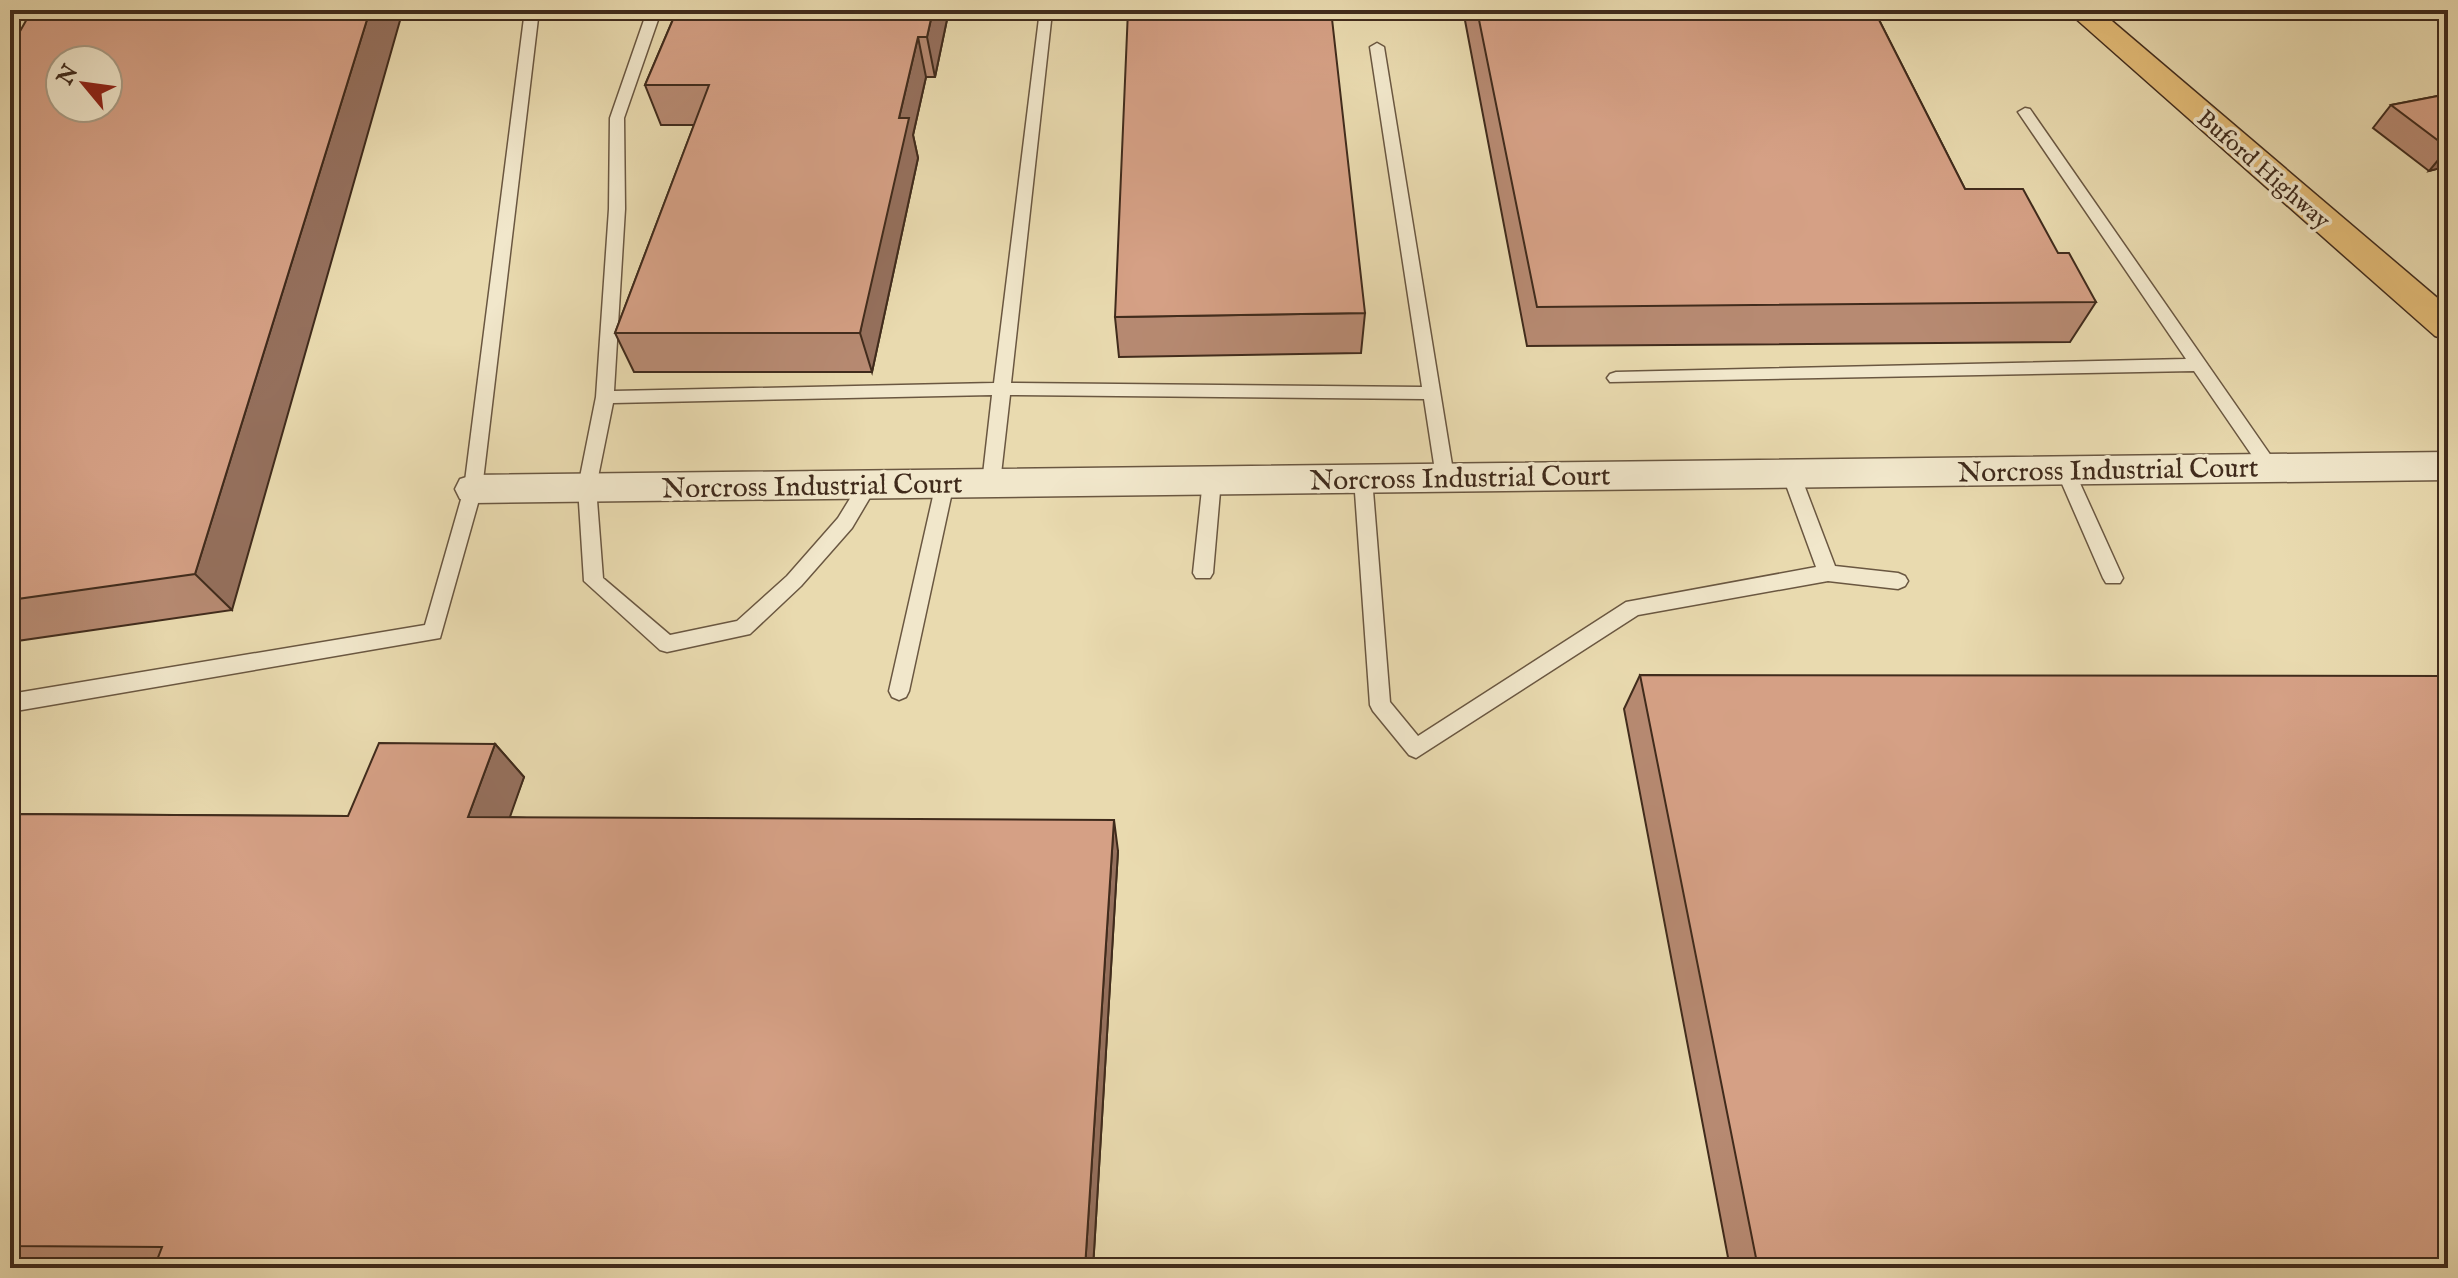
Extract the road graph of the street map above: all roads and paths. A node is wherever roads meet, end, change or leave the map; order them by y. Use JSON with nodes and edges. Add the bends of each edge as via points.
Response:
{"nodes":[{"id":1,"x":532,"y":10,"type":"edge"},
{"id":2,"x":2081,"y":10,"type":"edge"},
{"id":3,"x":1045,"y":12,"type":"dead end"},
{"id":4,"x":651,"y":20,"type":"dead end"},
{"id":5,"x":1377,"y":47,"type":"dead end"},
{"id":6,"x":2025,"y":112,"type":"dead end"},
{"id":7,"x":2448,"y":327,"type":"edge"},
{"id":8,"x":2200,"y":365,"type":"junction"},
{"id":9,"x":1616,"y":378,"type":"dead end"},
{"id":10,"x":1001,"y":389,"type":"junction"},
{"id":11,"x":1432,"y":393,"type":"junction"},
{"id":12,"x":605,"y":397,"type":"junction"},
{"id":13,"x":2448,"y":466,"type":"edge"},
{"id":14,"x":2270,"y":468,"type":"junction"},
{"id":15,"x":2065,"y":470,"type":"junction"},
{"id":16,"x":1791,"y":474,"type":"junction"},
{"id":17,"x":1445,"y":477,"type":"junction"},
{"id":18,"x":1363,"y":478,"type":"junction"},
{"id":19,"x":1212,"y":480,"type":"junction"},
{"id":20,"x":945,"y":483,"type":"junction"},
{"id":21,"x":991,"y":483,"type":"junction"},
{"id":22,"x":869,"y":484,"type":"junction"},
{"id":23,"x":587,"y":487,"type":"junction"},
{"id":24,"x":473,"y":489,"type":"junction"},
{"id":25,"x":1203,"y":573,"type":"dead end"},
{"id":26,"x":1828,"y":573,"type":"junction"},
{"id":27,"x":2113,"y":578,"type":"dead end"},
{"id":28,"x":1898,"y":581,"type":"dead end"},
{"id":29,"x":899,"y":691,"type":"dead end"},
{"id":30,"x":10,"y":703,"type":"edge"}],
"edges":[{"from":1,"to":24,"type":"lane"},
{"from":2,"to":7,"type":"main road","name":"Buford Highway"},
{"from":3,"to":10,"type":"lane"},
{"from":4,"to":12,"type":"lane","via":[[617,118]]},
{"from":5,"to":11,"type":"lane"},
{"from":6,"to":8,"type":"lane"},
{"from":8,"to":9,"type":"lane"},
{"from":8,"to":14,"type":"lane"},
{"from":10,"to":11,"type":"lane"},
{"from":10,"to":12,"type":"lane"},
{"from":10,"to":21,"type":"lane"},
{"from":11,"to":17,"type":"lane"},
{"from":12,"to":23,"type":"lane"},
{"from":13,"to":14,"type":"street","name":"Norcross Industrial Court"},
{"from":14,"to":15,"type":"street","name":"Norcross Industrial Court"},
{"from":15,"to":16,"type":"street","name":"Norcross Industrial Court"},
{"from":15,"to":27,"type":"lane"},
{"from":16,"to":17,"type":"street","name":"Norcross Industrial Court"},
{"from":16,"to":26,"type":"lane"},
{"from":17,"to":18,"type":"street","name":"Norcross Industrial Court"},
{"from":18,"to":19,"type":"street","name":"Norcross Industrial Court"},
{"from":18,"to":26,"type":"lane","via":[[1380,705],[1416,749],[1633,608]]},
{"from":19,"to":21,"type":"street","name":"Norcross Industrial Court"},
{"from":19,"to":25,"type":"lane"},
{"from":20,"to":21,"type":"street","name":"Norcross Industrial Court"},
{"from":20,"to":22,"type":"street","name":"Norcross Industrial Court"},
{"from":20,"to":29,"type":"lane"},
{"from":22,"to":23,"type":"street","name":"Norcross Industrial Court"},
{"from":22,"to":23,"type":"lane","via":[[845,523],[743,628],[667,644],[594,581]]},
{"from":23,"to":24,"type":"street","name":"Norcross Industrial Court"},
{"from":24,"to":30,"type":"lane","via":[[433,632]]},
{"from":26,"to":28,"type":"lane"}]}
